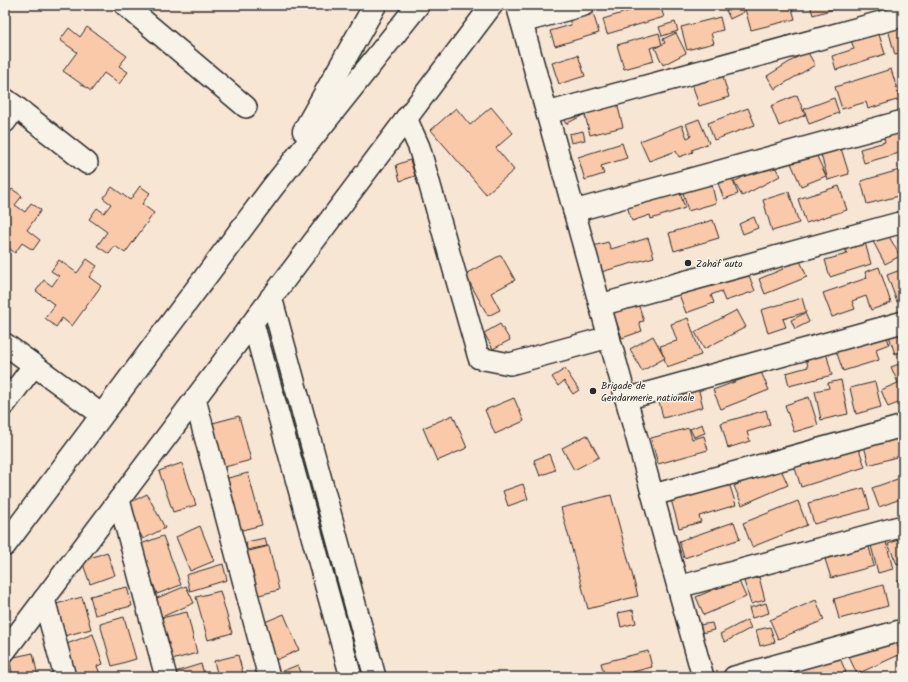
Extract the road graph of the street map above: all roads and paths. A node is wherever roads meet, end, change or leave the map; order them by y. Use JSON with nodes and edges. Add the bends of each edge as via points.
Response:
{"nodes":[{"id":1,"x":125,"y":5,"type":"edge"},
{"id":2,"x":375,"y":5,"type":"edge"},
{"id":3,"x":418,"y":5,"type":"edge"},
{"id":4,"x":492,"y":5,"type":"edge"},
{"id":5,"x":584,"y":5,"type":"edge"},
{"id":6,"x":520,"y":14,"type":"edge"},
{"id":7,"x":903,"y":16,"type":"edge"},
{"id":8,"x":246,"y":107,"type":"dead end"},
{"id":9,"x":9,"y":110,"type":"edge"},
{"id":10,"x":547,"y":113,"type":"junction"},
{"id":11,"x":406,"y":118,"type":"junction"},
{"id":12,"x":903,"y":121,"type":"edge"},
{"id":13,"x":87,"y":163,"type":"dead end"},
{"id":14,"x":272,"y":188,"type":"junction"},
{"id":15,"x":574,"y":210,"type":"junction"},
{"id":16,"x":903,"y":222,"type":"edge"},
{"id":17,"x":271,"y":298,"type":"junction"},
{"id":18,"x":600,"y":305,"type":"junction"},
{"id":19,"x":903,"y":322,"type":"edge"},
{"id":20,"x":253,"y":323,"type":"junction"},
{"id":21,"x":609,"y":337,"type":"junction"},
{"id":22,"x":5,"y":344,"type":"edge"},
{"id":23,"x":34,"y":365,"type":"junction"},
{"id":24,"x":195,"y":399,"type":"junction"},
{"id":25,"x":626,"y":399,"type":"junction"},
{"id":26,"x":5,"y":404,"type":"edge"},
{"id":27,"x":102,"y":415,"type":"junction"},
{"id":28,"x":903,"y":426,"type":"edge"},
{"id":29,"x":653,"y":495,"type":"junction"},
{"id":30,"x":119,"y":500,"type":"junction"},
{"id":31,"x":903,"y":526,"type":"edge"},
{"id":32,"x":5,"y":545,"type":"edge"},
{"id":33,"x":678,"y":587,"type":"junction"},
{"id":34,"x":44,"y":599,"type":"junction"},
{"id":35,"x":903,"y":630,"type":"edge"},
{"id":36,"x":5,"y":651,"type":"edge"},
{"id":37,"x":65,"y":677,"type":"edge"},
{"id":38,"x":166,"y":677,"type":"edge"},
{"id":39,"x":270,"y":677,"type":"edge"},
{"id":40,"x":351,"y":677,"type":"edge"},
{"id":41,"x":375,"y":677,"type":"edge"},
{"id":42,"x":703,"y":677,"type":"edge"},
{"id":43,"x":734,"y":677,"type":"edge"}],
"edges":[{"from":1,"to":8,"type":"street"},
{"from":2,"to":14,"type":"main road"},
{"from":3,"to":14,"type":"main road"},
{"from":4,"to":11,"type":"street"},
{"from":5,"to":6,"type":"street"},
{"from":6,"to":10,"type":"street"},
{"from":7,"to":10,"type":"street"},
{"from":9,"to":13,"type":"street"},
{"from":10,"to":15,"type":"street"},
{"from":11,"to":17,"type":"street"},
{"from":11,"to":21,"type":"street","via":[[419,147],[479,358],[510,364]]},
{"from":12,"to":15,"type":"street"},
{"from":14,"to":27,"type":"main road"},
{"from":15,"to":18,"type":"street"},
{"from":16,"to":18,"type":"street"},
{"from":17,"to":20,"type":"street"},
{"from":17,"to":41,"type":"street"},
{"from":18,"to":21,"type":"street"},
{"from":19,"to":25,"type":"street"},
{"from":20,"to":24,"type":"street"},
{"from":20,"to":40,"type":"street"},
{"from":21,"to":25,"type":"street"},
{"from":22,"to":23,"type":"street"},
{"from":23,"to":26,"type":"street"},
{"from":23,"to":27,"type":"street"},
{"from":24,"to":30,"type":"street"},
{"from":24,"to":39,"type":"street"},
{"from":25,"to":29,"type":"street"},
{"from":27,"to":32,"type":"main road"},
{"from":28,"to":29,"type":"street"},
{"from":29,"to":33,"type":"street"},
{"from":30,"to":34,"type":"street"},
{"from":30,"to":38,"type":"street"},
{"from":31,"to":33,"type":"street"},
{"from":33,"to":42,"type":"street"},
{"from":34,"to":36,"type":"street"},
{"from":34,"to":37,"type":"street"},
{"from":35,"to":43,"type":"street"}]}
